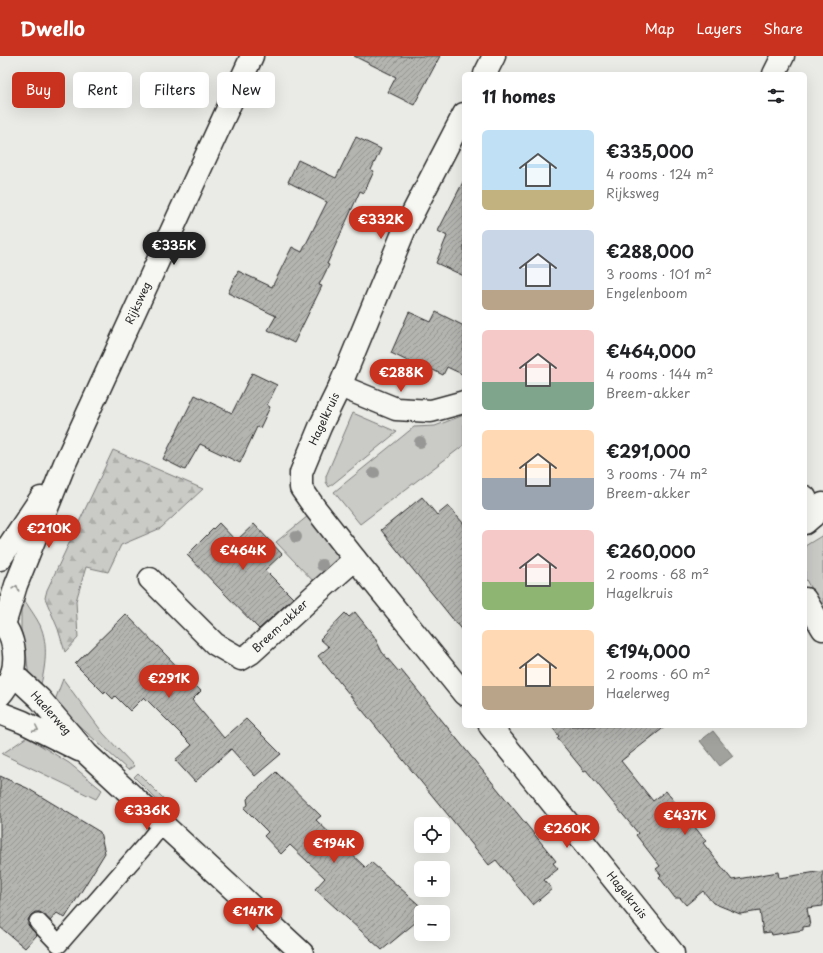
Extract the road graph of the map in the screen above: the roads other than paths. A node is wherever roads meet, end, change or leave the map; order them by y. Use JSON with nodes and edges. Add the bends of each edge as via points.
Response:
{"nodes":[{"id":1,"x":252,"y":56,"type":"edge"},
{"id":2,"x":494,"y":56,"type":"edge"},
{"id":3,"x":783,"y":56,"type":"edge"},
{"id":4,"x":486,"y":72,"type":"edge"},
{"id":5,"x":775,"y":72,"type":"edge"},
{"id":6,"x":462,"y":118,"type":"edge"},
{"id":7,"x":340,"y":386,"type":"junction"},
{"id":8,"x":462,"y":403,"type":"edge"},
{"id":9,"x":65,"y":463,"type":"junction"},
{"id":10,"x":355,"y":559,"type":"junction"},
{"id":11,"x":0,"y":560,"type":"edge"},
{"id":12,"x":150,"y":579,"type":"dead end"},
{"id":13,"x":807,"y":602,"type":"edge"},
{"id":14,"x":2,"y":622,"type":"edge"},
{"id":15,"x":823,"y":629,"type":"edge"},
{"id":16,"x":12,"y":673,"type":"junction"},
{"id":17,"x":462,"y":692,"type":"edge"},
{"id":18,"x":0,"y":695,"type":"edge"},
{"id":19,"x":0,"y":713,"type":"edge"},
{"id":20,"x":492,"y":728,"type":"edge"},
{"id":21,"x":87,"y":754,"type":"junction"},
{"id":22,"x":163,"y":823,"type":"junction"},
{"id":23,"x":38,"y":922,"type":"dead end"},
{"id":24,"x":302,"y":953,"type":"edge"},
{"id":25,"x":673,"y":953,"type":"edge"}],
"edges":[{"from":1,"to":9,"type":"street","name":"Rijksweg"},
{"from":2,"to":4,"type":"street"},
{"from":3,"to":5,"type":"street"},
{"from":6,"to":7,"type":"street","name":"Hagelkruis","via":[[406,226]]},
{"from":7,"to":8,"type":"street","via":[[396,409],[431,411]]},
{"from":7,"to":10,"type":"street","name":"Hagelkruis","via":[[301,472],[301,488]]},
{"from":9,"to":11,"type":"street","name":"Rijksweg"},
{"from":14,"to":9,"type":"street","name":"Rijksweg","one_way":true},
{"from":10,"to":12,"type":"street","name":"Breem-akker","via":[[251,653],[241,659],[215,644]]},
{"from":10,"to":17,"type":"street","name":"Hagelkruis"},
{"from":13,"to":15,"type":"street"},
{"from":14,"to":16,"type":"street","via":[[14,647]]},
{"from":16,"to":18,"type":"street"},
{"from":16,"to":21,"type":"street","name":"Haelerweg","via":[[40,699]]},
{"from":19,"to":21,"type":"street","name":"Haelerweg","one_way":true},
{"from":20,"to":25,"type":"street","name":"Hagelkruis"},
{"from":21,"to":22,"type":"street","name":"Haelerweg"},
{"from":22,"to":23,"type":"lane","via":[[59,944]]},
{"from":22,"to":24,"type":"street","name":"Haelerweg"}]}
